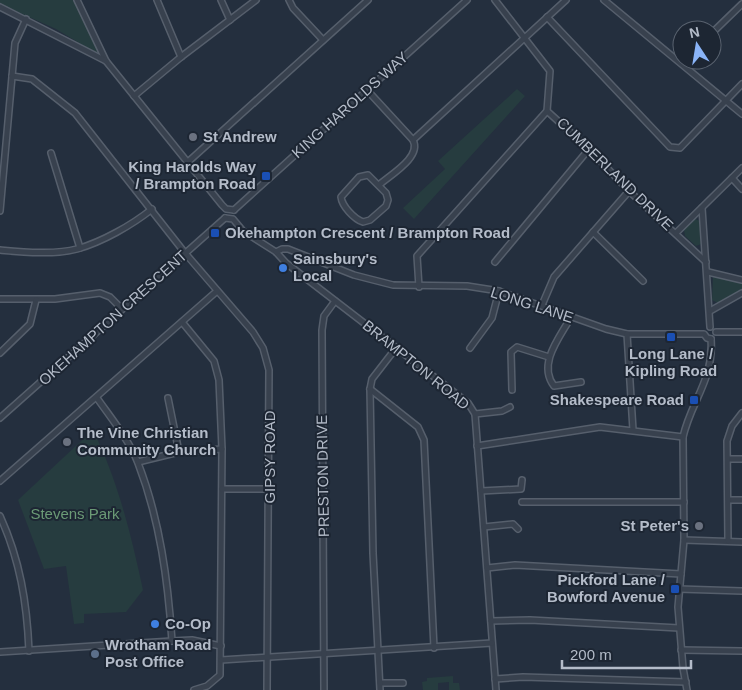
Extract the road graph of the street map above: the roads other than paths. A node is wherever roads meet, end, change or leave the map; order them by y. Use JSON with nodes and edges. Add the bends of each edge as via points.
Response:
{"nodes":[{"id":1,"x":77,"y":0,"type":"edge"},
{"id":2,"x":156,"y":0,"type":"edge"},
{"id":3,"x":222,"y":0,"type":"edge"},
{"id":4,"x":256,"y":0,"type":"edge"},
{"id":5,"x":289,"y":0,"type":"edge"},
{"id":6,"x":368,"y":0,"type":"edge"},
{"id":7,"x":467,"y":0,"type":"edge"},
{"id":8,"x":495,"y":0,"type":"edge"},
{"id":9,"x":566,"y":0,"type":"edge"},
{"id":10,"x":604,"y":0,"type":"edge"},
{"id":11,"x":742,"y":4,"type":"edge"},
{"id":12,"x":0,"y":7,"type":"edge"},
{"id":13,"x":547,"y":17,"type":"junction"},
{"id":14,"x":26,"y":19,"type":"junction"},
{"id":15,"x":230,"y":20,"type":"junction"},
{"id":16,"x":722,"y":23,"type":"edge"},
{"id":17,"x":324,"y":40,"type":"junction"},
{"id":18,"x":524,"y":40,"type":"junction"},
{"id":19,"x":672,"y":53,"type":"edge"},
{"id":20,"x":181,"y":57,"type":"junction"},
{"id":21,"x":106,"y":61,"type":"junction"},
{"id":22,"x":692,"y":70,"type":"edge"},
{"id":23,"x":12,"y":76,"type":"junction"},
{"id":24,"x":742,"y":84,"type":"edge"},
{"id":25,"x":367,"y":90,"type":"junction"},
{"id":26,"x":134,"y":96,"type":"junction"},
{"id":27,"x":725,"y":101,"type":"junction"},
{"id":28,"x":547,"y":112,"type":"junction"},
{"id":29,"x":742,"y":114,"type":"edge"},
{"id":30,"x":413,"y":140,"type":"junction"},
{"id":31,"x":589,"y":149,"type":"junction"},
{"id":32,"x":51,"y":153,"type":"dead end"},
{"id":33,"x":189,"y":161,"type":"junction"},
{"id":34,"x":742,"y":168,"type":"edge"},
{"id":35,"x":732,"y":178,"type":"junction"},
{"id":36,"x":379,"y":186,"type":"junction"},
{"id":37,"x":742,"y":189,"type":"edge"},
{"id":38,"x":628,"y":191,"type":"junction"},
{"id":39,"x":702,"y":208,"type":"junction"},
{"id":40,"x":152,"y":209,"type":"junction"},
{"id":41,"x":226,"y":209,"type":"junction"},
{"id":42,"x":234,"y":210,"type":"junction"},
{"id":43,"x":0,"y":211,"type":"edge"},
{"id":44,"x":225,"y":218,"type":"junction"},
{"id":45,"x":233,"y":219,"type":"junction"},
{"id":46,"x":593,"y":232,"type":"junction"},
{"id":47,"x":676,"y":233,"type":"junction"},
{"id":48,"x":80,"y":248,"type":"junction"},
{"id":49,"x":0,"y":250,"type":"edge"},
{"id":50,"x":276,"y":252,"type":"junction"},
{"id":51,"x":185,"y":253,"type":"junction"},
{"id":52,"x":495,"y":262,"type":"dead end"},
{"id":53,"x":706,"y":262,"type":"junction"},
{"id":54,"x":708,"y":272,"type":"junction"},
{"id":55,"x":742,"y":280,"type":"edge"},
{"id":56,"x":643,"y":281,"type":"dead end"},
{"id":57,"x":419,"y":287,"type":"junction"},
{"id":58,"x":218,"y":291,"type":"junction"},
{"id":59,"x":499,"y":291,"type":"junction"},
{"id":60,"x":742,"y":293,"type":"edge"},
{"id":61,"x":0,"y":299,"type":"edge"},
{"id":62,"x":36,"y":300,"type":"junction"},
{"id":63,"x":335,"y":301,"type":"junction"},
{"id":64,"x":542,"y":305,"type":"junction"},
{"id":65,"x":122,"y":309,"type":"junction"},
{"id":66,"x":710,"y":311,"type":"junction"},
{"id":67,"x":571,"y":317,"type":"junction"},
{"id":68,"x":182,"y":322,"type":"junction"},
{"id":69,"x":710,"y":327,"type":"junction"},
{"id":70,"x":716,"y":332,"type":"junction"},
{"id":71,"x":742,"y":332,"type":"edge"},
{"id":72,"x":627,"y":334,"type":"junction"},
{"id":73,"x":704,"y":334,"type":"junction"},
{"id":74,"x":711,"y":339,"type":"junction"},
{"id":75,"x":396,"y":348,"type":"junction"},
{"id":76,"x":470,"y":348,"type":"dead end"},
{"id":77,"x":0,"y":352,"type":"edge"},
{"id":78,"x":549,"y":357,"type":"junction"},
{"id":79,"x":581,"y":382,"type":"dead end"},
{"id":80,"x":370,"y":389,"type":"junction"},
{"id":81,"x":512,"y":390,"type":"dead end"},
{"id":82,"x":97,"y":398,"type":"junction"},
{"id":83,"x":168,"y":398,"type":"dead end"},
{"id":84,"x":510,"y":408,"type":"dead end"},
{"id":85,"x":742,"y":413,"type":"edge"},
{"id":86,"x":475,"y":414,"type":"junction"},
{"id":87,"x":0,"y":418,"type":"edge"},
{"id":88,"x":633,"y":430,"type":"junction"},
{"id":89,"x":683,"y":437,"type":"junction"},
{"id":90,"x":478,"y":446,"type":"junction"},
{"id":91,"x":222,"y":449,"type":"junction"},
{"id":92,"x":179,"y":452,"type":"junction"},
{"id":93,"x":728,"y":459,"type":"junction"},
{"id":94,"x":742,"y":459,"type":"edge"},
{"id":95,"x":138,"y":462,"type":"junction"},
{"id":96,"x":522,"y":480,"type":"dead end"},
{"id":97,"x":0,"y":481,"type":"edge"},
{"id":98,"x":222,"y":489,"type":"junction"},
{"id":99,"x":270,"y":489,"type":"junction"},
{"id":100,"x":481,"y":491,"type":"junction"},
{"id":101,"x":729,"y":500,"type":"junction"},
{"id":102,"x":742,"y":500,"type":"edge"},
{"id":103,"x":522,"y":502,"type":"dead end"},
{"id":104,"x":684,"y":502,"type":"junction"},
{"id":105,"x":0,"y":516,"type":"edge"},
{"id":106,"x":484,"y":527,"type":"junction"},
{"id":107,"x":518,"y":529,"type":"dead end"},
{"id":108,"x":684,"y":540,"type":"junction"},
{"id":109,"x":728,"y":541,"type":"junction"},
{"id":110,"x":742,"y":542,"type":"edge"},
{"id":111,"x":487,"y":568,"type":"junction"},
{"id":112,"x":681,"y":574,"type":"junction"},
{"id":113,"x":679,"y":588,"type":"junction"},
{"id":114,"x":742,"y":591,"type":"edge"},
{"id":115,"x":491,"y":621,"type":"junction"},
{"id":116,"x":679,"y":628,"type":"junction"},
{"id":117,"x":172,"y":641,"type":"junction"},
{"id":118,"x":492,"y":643,"type":"junction"},
{"id":119,"x":221,"y":646,"type":"junction"},
{"id":120,"x":434,"y":648,"type":"junction"},
{"id":121,"x":681,"y":650,"type":"junction"},
{"id":122,"x":28,"y":651,"type":"junction"},
{"id":123,"x":378,"y":651,"type":"junction"},
{"id":124,"x":742,"y":651,"type":"edge"},
{"id":125,"x":0,"y":652,"type":"edge"},
{"id":126,"x":324,"y":655,"type":"junction"},
{"id":127,"x":268,"y":658,"type":"junction"},
{"id":128,"x":221,"y":660,"type":"junction"},
{"id":129,"x":495,"y":679,"type":"junction"},
{"id":130,"x":686,"y":682,"type":"junction"},
{"id":131,"x":380,"y":683,"type":"junction"},
{"id":132,"x":403,"y":683,"type":"dead end"},
{"id":133,"x":194,"y":690,"type":"edge"},
{"id":134,"x":268,"y":690,"type":"edge"},
{"id":135,"x":324,"y":690,"type":"edge"},
{"id":136,"x":380,"y":690,"type":"edge"},
{"id":137,"x":496,"y":690,"type":"edge"},
{"id":138,"x":687,"y":690,"type":"edge"}],
"edges":[{"from":1,"to":21,"type":"street"},
{"from":2,"to":20,"type":"street"},
{"from":3,"to":15,"type":"street"},
{"from":4,"to":15,"type":"street"},
{"from":5,"to":17,"type":"street"},
{"from":6,"to":17,"type":"street"},
{"from":7,"to":25,"type":"street","name":"KING HAROLDS WAY"},
{"from":8,"to":18,"type":"street","name":"CUMBERLAND DRIVE"},
{"from":9,"to":13,"type":"street"},
{"from":10,"to":19,"type":"street"},
{"from":11,"to":16,"type":"street"},
{"from":12,"to":14,"type":"street"},
{"from":13,"to":18,"type":"street"},
{"from":13,"to":27,"type":"street","via":[[670,146],[680,148]]},
{"from":14,"to":21,"type":"street"},
{"from":14,"to":23,"type":"street","via":[[16,43]]},
{"from":15,"to":20,"type":"street"},
{"from":17,"to":33,"type":"street"},
{"from":18,"to":28,"type":"street","name":"CUMBERLAND DRIVE","via":[[550,74]]},
{"from":18,"to":30,"type":"street"},
{"from":20,"to":26,"type":"street"},
{"from":21,"to":26,"type":"street"},
{"from":22,"to":27,"type":"street"},
{"from":23,"to":40,"type":"street","name":"GIPSY ROAD","via":[[32,79],[71,108]]},
{"from":23,"to":43,"type":"street"},
{"from":24,"to":27,"type":"street"},
{"from":25,"to":30,"type":"street"},
{"from":25,"to":42,"type":"street","name":"KING HAROLDS WAY"},
{"from":26,"to":33,"type":"street"},
{"from":27,"to":29,"type":"street"},
{"from":28,"to":31,"type":"street","name":"CUMBERLAND DRIVE"},
{"from":28,"to":57,"type":"street","via":[[417,256]]},
{"from":30,"to":36,"type":"street","via":[[413,155]]},
{"from":31,"to":38,"type":"street","name":"CUMBERLAND DRIVE"},
{"from":31,"to":52,"type":"street"},
{"from":32,"to":48,"type":"street"},
{"from":33,"to":41,"type":"street"},
{"from":34,"to":35,"type":"street"},
{"from":35,"to":37,"type":"street"},
{"from":35,"to":39,"type":"street"},
{"from":36,"to":36,"type":"street","via":[[387,195],[388,202],[370,220],[360,222],[342,203],[343,192],[361,176],[371,177]]},
{"from":38,"to":46,"type":"street"},
{"from":38,"to":47,"type":"street","name":"CUMBERLAND DRIVE"},
{"from":39,"to":47,"type":"street"},
{"from":39,"to":53,"type":"street"},
{"from":40,"to":48,"type":"street","via":[[133,224]]},
{"from":40,"to":51,"type":"street","name":"GIPSY ROAD"},
{"from":41,"to":42,"type":"street"},
{"from":41,"to":44,"type":"street"},
{"from":42,"to":45,"type":"street"},
{"from":44,"to":45,"type":"street"},
{"from":44,"to":51,"type":"street","name":"OKEHAMPTON CRESCENT"},
{"from":45,"to":50,"type":"street","name":"BRAMPTON ROAD","via":[[252,239]]},
{"from":46,"to":56,"type":"street"},
{"from":46,"to":64,"type":"street","via":[[554,277]]},
{"from":47,"to":53,"type":"street","name":"CUMBERLAND DRIVE"},
{"from":48,"to":49,"type":"street","via":[[29,252]]},
{"from":50,"to":57,"type":"street","name":"LONG LANE","via":[[288,249],[354,275],[393,285]]},
{"from":50,"to":63,"type":"street","name":"BRAMPTON ROAD","via":[[286,264]]},
{"from":51,"to":58,"type":"street","name":"GIPSY ROAD"},
{"from":51,"to":65,"type":"street","name":"OKEHAMPTON CRESCENT"},
{"from":53,"to":54,"type":"street"},
{"from":54,"to":55,"type":"street"},
{"from":54,"to":66,"type":"street"},
{"from":57,"to":59,"type":"street","name":"LONG LANE","via":[[467,286]]},
{"from":58,"to":68,"type":"street"},
{"from":58,"to":99,"type":"street","name":"GIPSY ROAD","via":[[264,348]]},
{"from":59,"to":64,"type":"street","name":"LONG LANE"},
{"from":59,"to":76,"type":"street","via":[[492,318]]},
{"from":60,"to":66,"type":"street"},
{"from":61,"to":62,"type":"street"},
{"from":62,"to":65,"type":"street","via":[[100,293],[107,294]]},
{"from":62,"to":77,"type":"street","via":[[30,324]]},
{"from":63,"to":75,"type":"street","name":"BRAMPTON ROAD"},
{"from":63,"to":126,"type":"street","name":"PRESTON DRIVE","via":[[322,321]]},
{"from":64,"to":67,"type":"street","name":"LONG LANE"},
{"from":65,"to":87,"type":"street","name":"OKEHAMPTON CRESCENT"},
{"from":66,"to":69,"type":"street"},
{"from":67,"to":72,"type":"street","name":"LONG LANE"},
{"from":67,"to":78,"type":"street"},
{"from":68,"to":82,"type":"street"},
{"from":68,"to":91,"type":"street","via":[[214,361],[219,380]]},
{"from":69,"to":70,"type":"street"},
{"from":69,"to":73,"type":"street"},
{"from":70,"to":71,"type":"street"},
{"from":70,"to":74,"type":"street"},
{"from":72,"to":73,"type":"street","name":"LONG LANE"},
{"from":72,"to":88,"type":"street"},
{"from":73,"to":74,"type":"street"},
{"from":74,"to":89,"type":"street","via":[[710,367]]},
{"from":75,"to":80,"type":"street","via":[[372,378]]},
{"from":75,"to":86,"type":"street","name":"BRAMPTON ROAD","via":[[468,403]]},
{"from":78,"to":79,"type":"street","via":[[549,379],[554,386]]},
{"from":78,"to":81,"type":"street","via":[[517,347],[511,352]]},
{"from":80,"to":120,"type":"street","via":[[418,427],[424,440]]},
{"from":80,"to":123,"type":"street"},
{"from":82,"to":95,"type":"street"},
{"from":82,"to":97,"type":"street"},
{"from":83,"to":92,"type":"street"},
{"from":84,"to":86,"type":"street"},
{"from":85,"to":93,"type":"street","via":[[728,434]]},
{"from":86,"to":90,"type":"street","name":"BRAMPTON ROAD"},
{"from":88,"to":89,"type":"street"},
{"from":88,"to":90,"type":"street","via":[[600,427]]},
{"from":89,"to":104,"type":"street"},
{"from":90,"to":100,"type":"street","name":"BRAMPTON ROAD"},
{"from":91,"to":92,"type":"street"},
{"from":91,"to":98,"type":"street"},
{"from":92,"to":95,"type":"street"},
{"from":93,"to":94,"type":"street"},
{"from":93,"to":101,"type":"street"},
{"from":95,"to":117,"type":"street","via":[[159,534]]},
{"from":96,"to":100,"type":"street","via":[[521,489]]},
{"from":98,"to":99,"type":"street"},
{"from":98,"to":119,"type":"street"},
{"from":99,"to":127,"type":"street","name":"GIPSY ROAD"},
{"from":100,"to":106,"type":"street","name":"BRAMPTON ROAD"},
{"from":101,"to":102,"type":"street"},
{"from":101,"to":109,"type":"street"},
{"from":103,"to":104,"type":"street"},
{"from":104,"to":108,"type":"street"},
{"from":105,"to":122,"type":"street","via":[[20,571],[27,609]]},
{"from":106,"to":107,"type":"street","via":[[513,524]]},
{"from":106,"to":111,"type":"street","name":"BRAMPTON ROAD"},
{"from":108,"to":109,"type":"street"},
{"from":108,"to":112,"type":"street"},
{"from":109,"to":110,"type":"street"},
{"from":111,"to":112,"type":"street","via":[[515,565]]},
{"from":111,"to":115,"type":"street","name":"BRAMPTON ROAD"},
{"from":112,"to":113,"type":"street"},
{"from":113,"to":114,"type":"street"},
{"from":113,"to":116,"type":"street"},
{"from":115,"to":116,"type":"street"},
{"from":115,"to":118,"type":"street","name":"BRAMPTON ROAD"},
{"from":116,"to":121,"type":"street"},
{"from":117,"to":119,"type":"street","via":[[192,640]]},
{"from":117,"to":122,"type":"street"},
{"from":118,"to":120,"type":"street"},
{"from":118,"to":129,"type":"street","name":"BRAMPTON ROAD"},
{"from":119,"to":128,"type":"street"},
{"from":120,"to":123,"type":"street"},
{"from":121,"to":124,"type":"street"},
{"from":121,"to":130,"type":"street"},
{"from":122,"to":125,"type":"street"},
{"from":123,"to":126,"type":"street"},
{"from":123,"to":131,"type":"street"},
{"from":126,"to":127,"type":"street"},
{"from":126,"to":135,"type":"street","name":"PRESTON DRIVE"},
{"from":127,"to":128,"type":"street"},
{"from":127,"to":134,"type":"street","name":"GIPSY ROAD"},
{"from":128,"to":133,"type":"street","via":[[220,675],[207,686]]},
{"from":129,"to":130,"type":"street"},
{"from":129,"to":137,"type":"street","name":"BRAMPTON ROAD"},
{"from":130,"to":138,"type":"street"},
{"from":131,"to":132,"type":"street"},
{"from":131,"to":136,"type":"street"}]}
